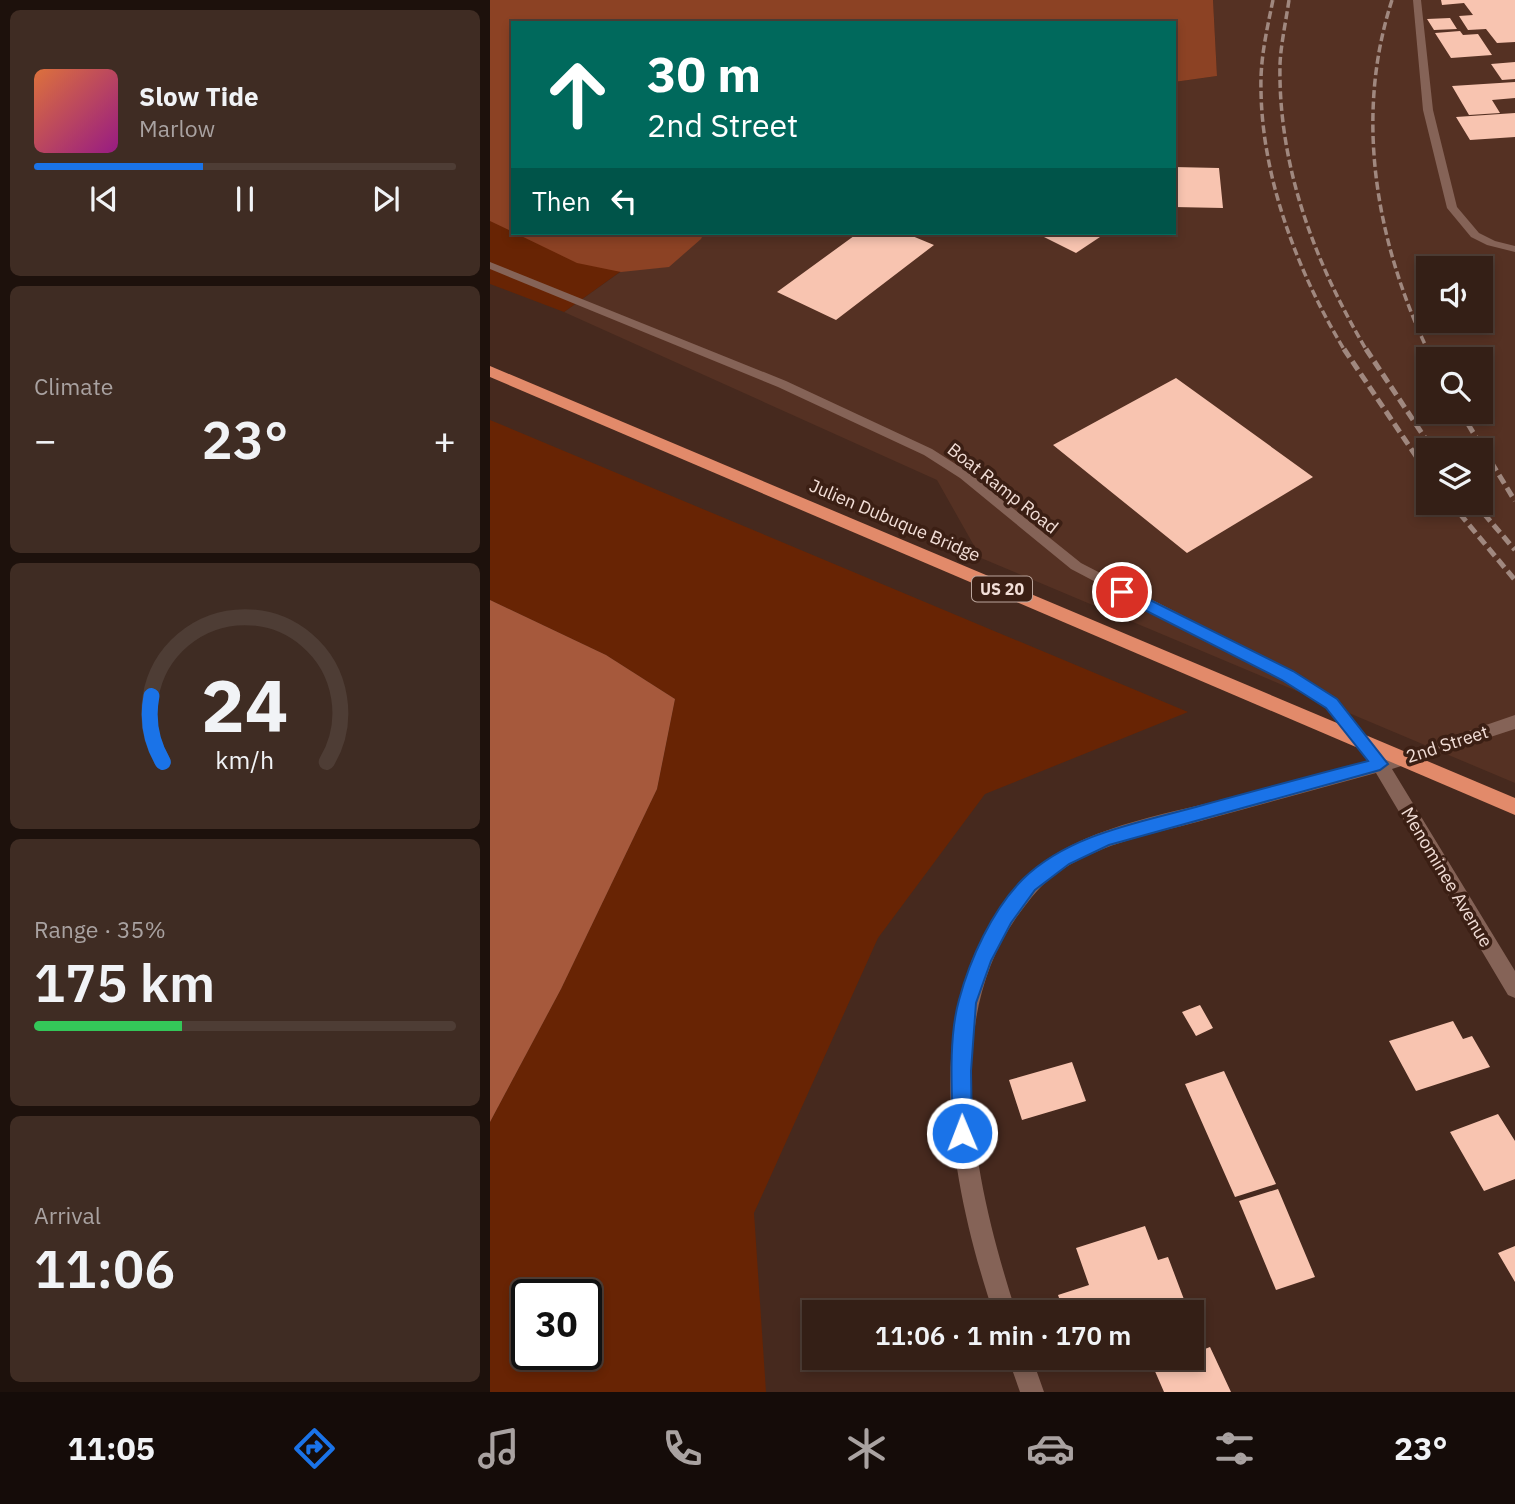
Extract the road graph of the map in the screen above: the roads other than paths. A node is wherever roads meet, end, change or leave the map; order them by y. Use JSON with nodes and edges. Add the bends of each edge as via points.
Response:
{"nodes":[{"id":1,"x":1417,"y":0,"type":"edge"},
{"id":2,"x":1515,"y":249,"type":"edge"},
{"id":3,"x":490,"y":265,"type":"edge"},
{"id":4,"x":490,"y":371,"type":"edge"},
{"id":5,"x":1515,"y":722,"type":"edge"},
{"id":6,"x":1380,"y":764,"type":"junction"},
{"id":7,"x":1515,"y":807,"type":"edge"},
{"id":8,"x":1515,"y":989,"type":"edge"},
{"id":9,"x":1001,"y":1300,"type":"edge"},
{"id":10,"x":1024,"y":1370,"type":"edge"},
{"id":11,"x":1032,"y":1392,"type":"edge"}],
"edges":[{"from":1,"to":2,"type":"lane","via":[[1428,110],[1452,208],[1475,235]]},
{"from":3,"to":6,"type":"lane","name":"Boat Ramp Road","via":[[782,384],[928,452],[964,475],[1076,566],[1332,703]]},
{"from":4,"to":7,"type":"highway","name":"Julien Dubuque Bridge","number":"US 20"},
{"from":5,"to":6,"type":"street","name":"2nd Street"},
{"from":6,"to":8,"type":"street","name":"Menominee Avenue"},
{"from":6,"to":9,"type":"street","name":"2nd Street","via":[[1105,839],[1062,859],[1029,884],[1005,917],[982,960],[967,1003],[962,1071],[962,1133],[976,1213]]},
{"from":10,"to":11,"type":"street"}]}
